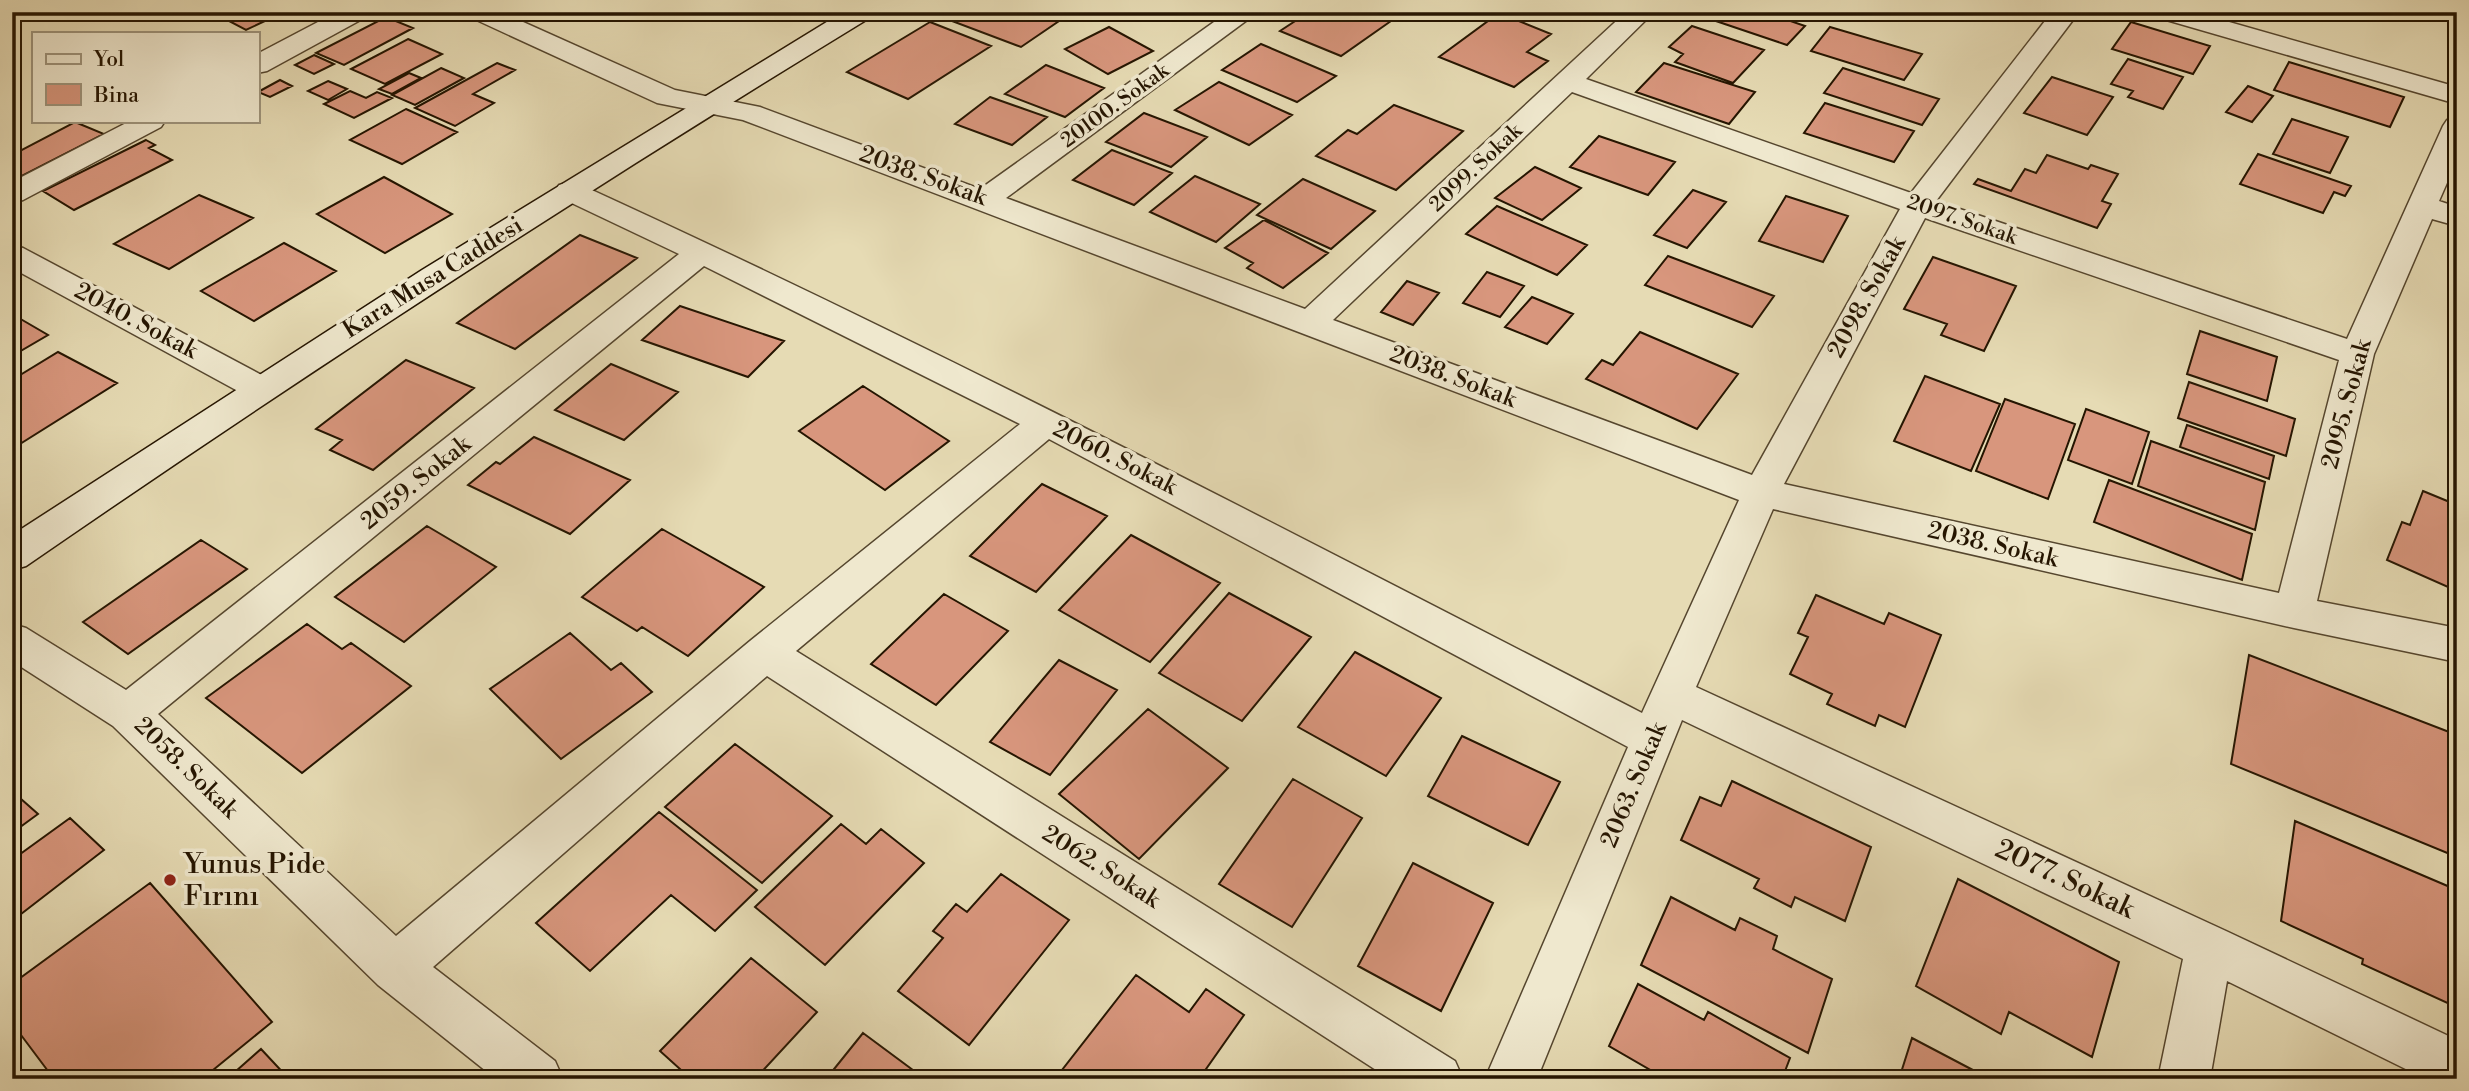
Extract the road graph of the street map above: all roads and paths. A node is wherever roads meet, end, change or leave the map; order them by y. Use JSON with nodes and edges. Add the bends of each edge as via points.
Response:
{"nodes":[{"id":1,"x":357,"y":12,"type":"edge"},
{"id":2,"x":479,"y":12,"type":"edge"},
{"id":3,"x":862,"y":12,"type":"edge"},
{"id":4,"x":1245,"y":12,"type":"edge"},
{"id":5,"x":1641,"y":12,"type":"edge"},
{"id":6,"x":2066,"y":12,"type":"edge"},
{"id":7,"x":2165,"y":12,"type":"edge"},
{"id":8,"x":259,"y":64,"type":"edge"},
{"id":9,"x":1569,"y":82,"type":"junction"},
{"id":10,"x":2457,"y":96,"type":"edge"},
{"id":11,"x":707,"y":104,"type":"junction"},
{"id":12,"x":149,"y":122,"type":"edge"},
{"id":13,"x":2457,"y":126,"type":"edge"},
{"id":14,"x":570,"y":191,"type":"junction"},
{"id":15,"x":12,"y":194,"type":"edge"},
{"id":16,"x":985,"y":199,"type":"junction"},
{"id":17,"x":1917,"y":205,"type":"junction"},
{"id":18,"x":2423,"y":206,"type":"junction"},
{"id":19,"x":2457,"y":217,"type":"edge"},
{"id":20,"x":702,"y":251,"type":"junction"},
{"id":21,"x":12,"y":255,"type":"edge"},
{"id":22,"x":1310,"y":323,"type":"junction"},
{"id":23,"x":2357,"y":354,"type":"junction"},
{"id":24,"x":260,"y":387,"type":"junction"},
{"id":25,"x":1046,"y":422,"type":"junction"},
{"id":26,"x":1761,"y":493,"type":"junction"},
{"id":27,"x":12,"y":555,"type":"edge"},
{"id":28,"x":2294,"y":612,"type":"junction"},
{"id":29,"x":12,"y":640,"type":"edge"},
{"id":30,"x":2457,"y":645,"type":"edge"},
{"id":31,"x":765,"y":653,"type":"junction"},
{"id":32,"x":1671,"y":695,"type":"junction"},
{"id":33,"x":128,"y":713,"type":"junction"},
{"id":34,"x":1653,"y":738,"type":"junction"},
{"id":35,"x":2209,"y":947,"type":"junction"},
{"id":36,"x":395,"y":968,"type":"junction"},
{"id":37,"x":2457,"y":1067,"type":"edge"},
{"id":38,"x":537,"y":1079,"type":"edge"},
{"id":39,"x":1437,"y":1079,"type":"edge"},
{"id":40,"x":1511,"y":1079,"type":"edge"},
{"id":41,"x":2184,"y":1079,"type":"edge"}],
"edges":[{"from":1,"to":8,"type":"street"},
{"from":2,"to":11,"type":"street","name":"2038. Sokak","via":[[667,97]]},
{"from":3,"to":11,"type":"street","name":"Kara Musa Caddesi"},
{"from":4,"to":16,"type":"street","name":"20100. Sokak"},
{"from":5,"to":9,"type":"street","name":"2099. Sokak"},
{"from":6,"to":17,"type":"street","name":"2098. Sokak"},
{"from":7,"to":10,"type":"street"},
{"from":9,"to":17,"type":"street","name":"2097. Sokak"},
{"from":9,"to":22,"type":"street","name":"2099. Sokak"},
{"from":11,"to":14,"type":"street","name":"Kara Musa Caddesi"},
{"from":11,"to":16,"type":"street","name":"2038. Sokak","via":[[750,113]]},
{"from":12,"to":15,"type":"street"},
{"from":13,"to":18,"type":"street","name":"2095. Sokak"},
{"from":14,"to":20,"type":"street","name":"2060. Sokak"},
{"from":14,"to":24,"type":"street","name":"Kara Musa Caddesi"},
{"from":16,"to":22,"type":"street","name":"2038. Sokak"},
{"from":17,"to":23,"type":"street","name":"2097. Sokak"},
{"from":17,"to":26,"type":"street","name":"2098. Sokak"},
{"from":18,"to":19,"type":"street"},
{"from":18,"to":23,"type":"street","name":"2095. Sokak"},
{"from":20,"to":25,"type":"street","name":"2060. Sokak"},
{"from":20,"to":33,"type":"street","name":"2059. Sokak"},
{"from":21,"to":24,"type":"street","name":"2040. Sokak"},
{"from":22,"to":26,"type":"street","name":"2038. Sokak"},
{"from":23,"to":28,"type":"street","name":"2095. Sokak"},
{"from":24,"to":27,"type":"street","name":"Kara Musa Caddesi"},
{"from":25,"to":31,"type":"street"},
{"from":25,"to":34,"type":"street","name":"2060. Sokak"},
{"from":26,"to":28,"type":"street","name":"2038. Sokak"},
{"from":26,"to":32,"type":"street","name":"2063. Sokak"},
{"from":28,"to":30,"type":"street","name":"2038. Sokak"},
{"from":29,"to":33,"type":"street","name":"2058. Sokak"},
{"from":31,"to":36,"type":"street"},
{"from":31,"to":39,"type":"street","name":"2062. Sokak"},
{"from":32,"to":34,"type":"street","name":"2063. Sokak"},
{"from":32,"to":35,"type":"street","name":"2077. Sokak"},
{"from":33,"to":36,"type":"street","name":"2058. Sokak"},
{"from":34,"to":40,"type":"street","name":"2063. Sokak"},
{"from":35,"to":37,"type":"street","name":"2077. Sokak"},
{"from":35,"to":41,"type":"street"},
{"from":36,"to":38,"type":"street","name":"2058. Sokak"}]}
